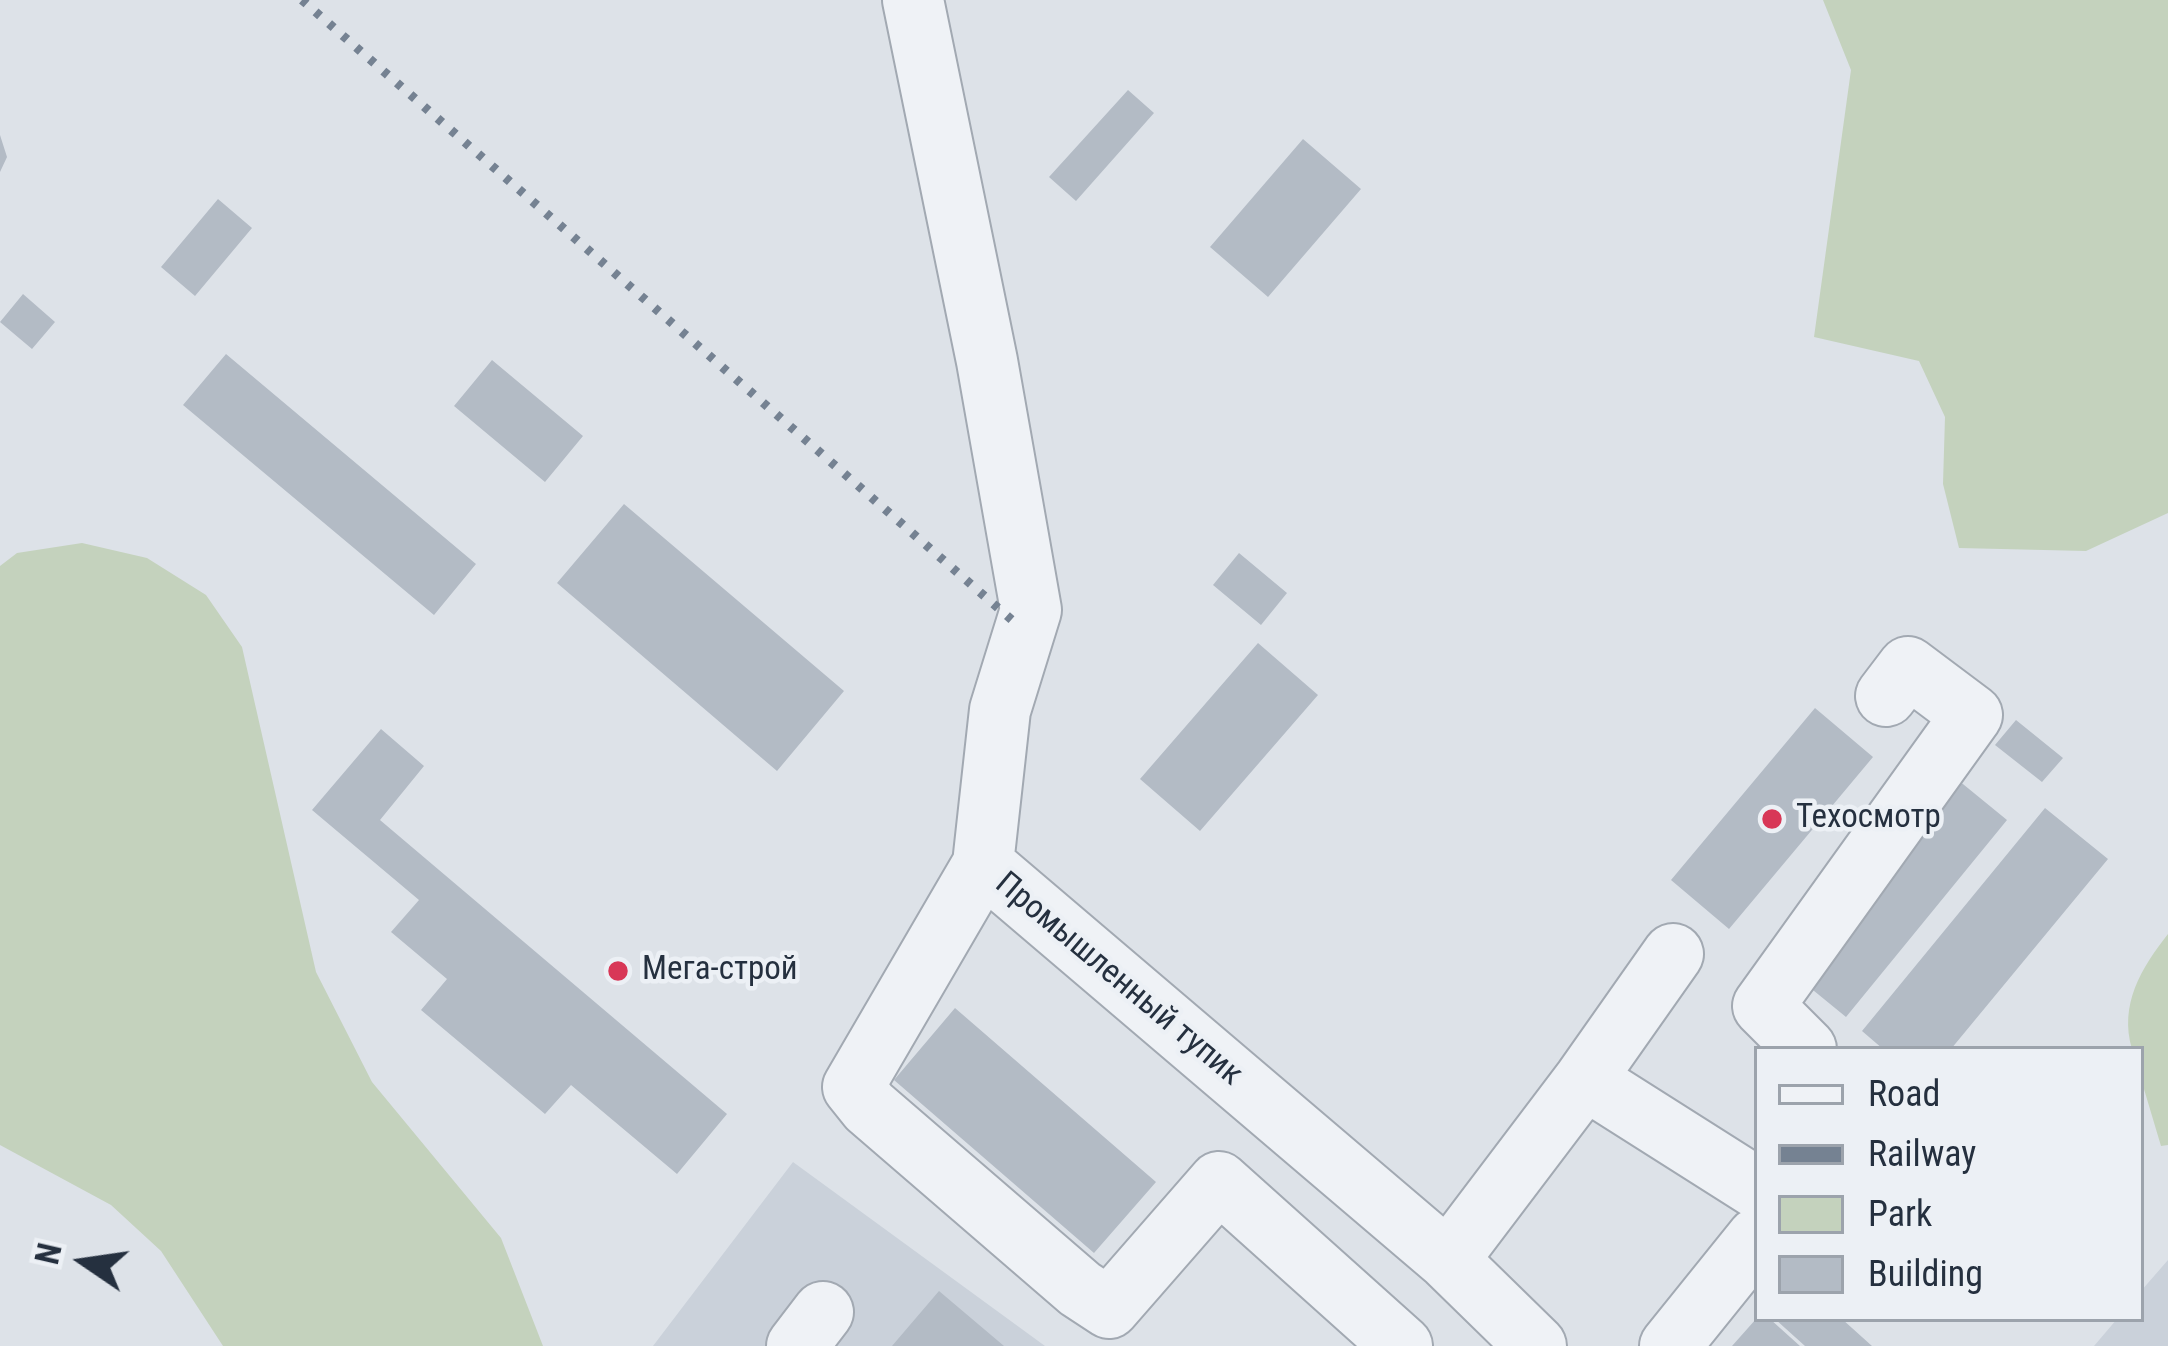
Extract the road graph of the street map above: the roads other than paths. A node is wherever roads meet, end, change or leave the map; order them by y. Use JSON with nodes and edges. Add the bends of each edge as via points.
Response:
{"nodes":[{"id":1,"x":913,"y":0,"type":"edge"},
{"id":2,"x":1886,"y":696,"type":"dead end"},
{"id":3,"x":982,"y":864,"type":"junction"},
{"id":4,"x":1673,"y":955,"type":"dead end"},
{"id":5,"x":1803,"y":1046,"type":"edge"},
{"id":6,"x":1586,"y":1079,"type":"junction"},
{"id":7,"x":1754,"y":1186,"type":"edge"},
{"id":8,"x":1754,"y":1242,"type":"edge"},
{"id":9,"x":1448,"y":1260,"type":"junction"},
{"id":10,"x":1402,"y":1346,"type":"edge"},
{"id":11,"x":1536,"y":1346,"type":"edge"},
{"id":12,"x":1670,"y":1346,"type":"edge"}],
"edges":[{"from":1,"to":3,"type":"street","name":"Промышленный тупик","via":[[1031,610],[1000,710]]},
{"from":2,"to":5,"type":"street","via":[[1908,668],[1972,715],[1762,1006]]},
{"from":3,"to":9,"type":"street","name":"Промышленный тупик"},
{"from":3,"to":10,"type":"street","via":[[853,1087],[869,1107],[1109,1308],[1219,1182]]},
{"from":4,"to":6,"type":"street"},
{"from":6,"to":7,"type":"street"},
{"from":6,"to":9,"type":"street"},
{"from":8,"to":12,"type":"street"},
{"from":9,"to":11,"type":"street","name":"Промышленный тупик"}]}
